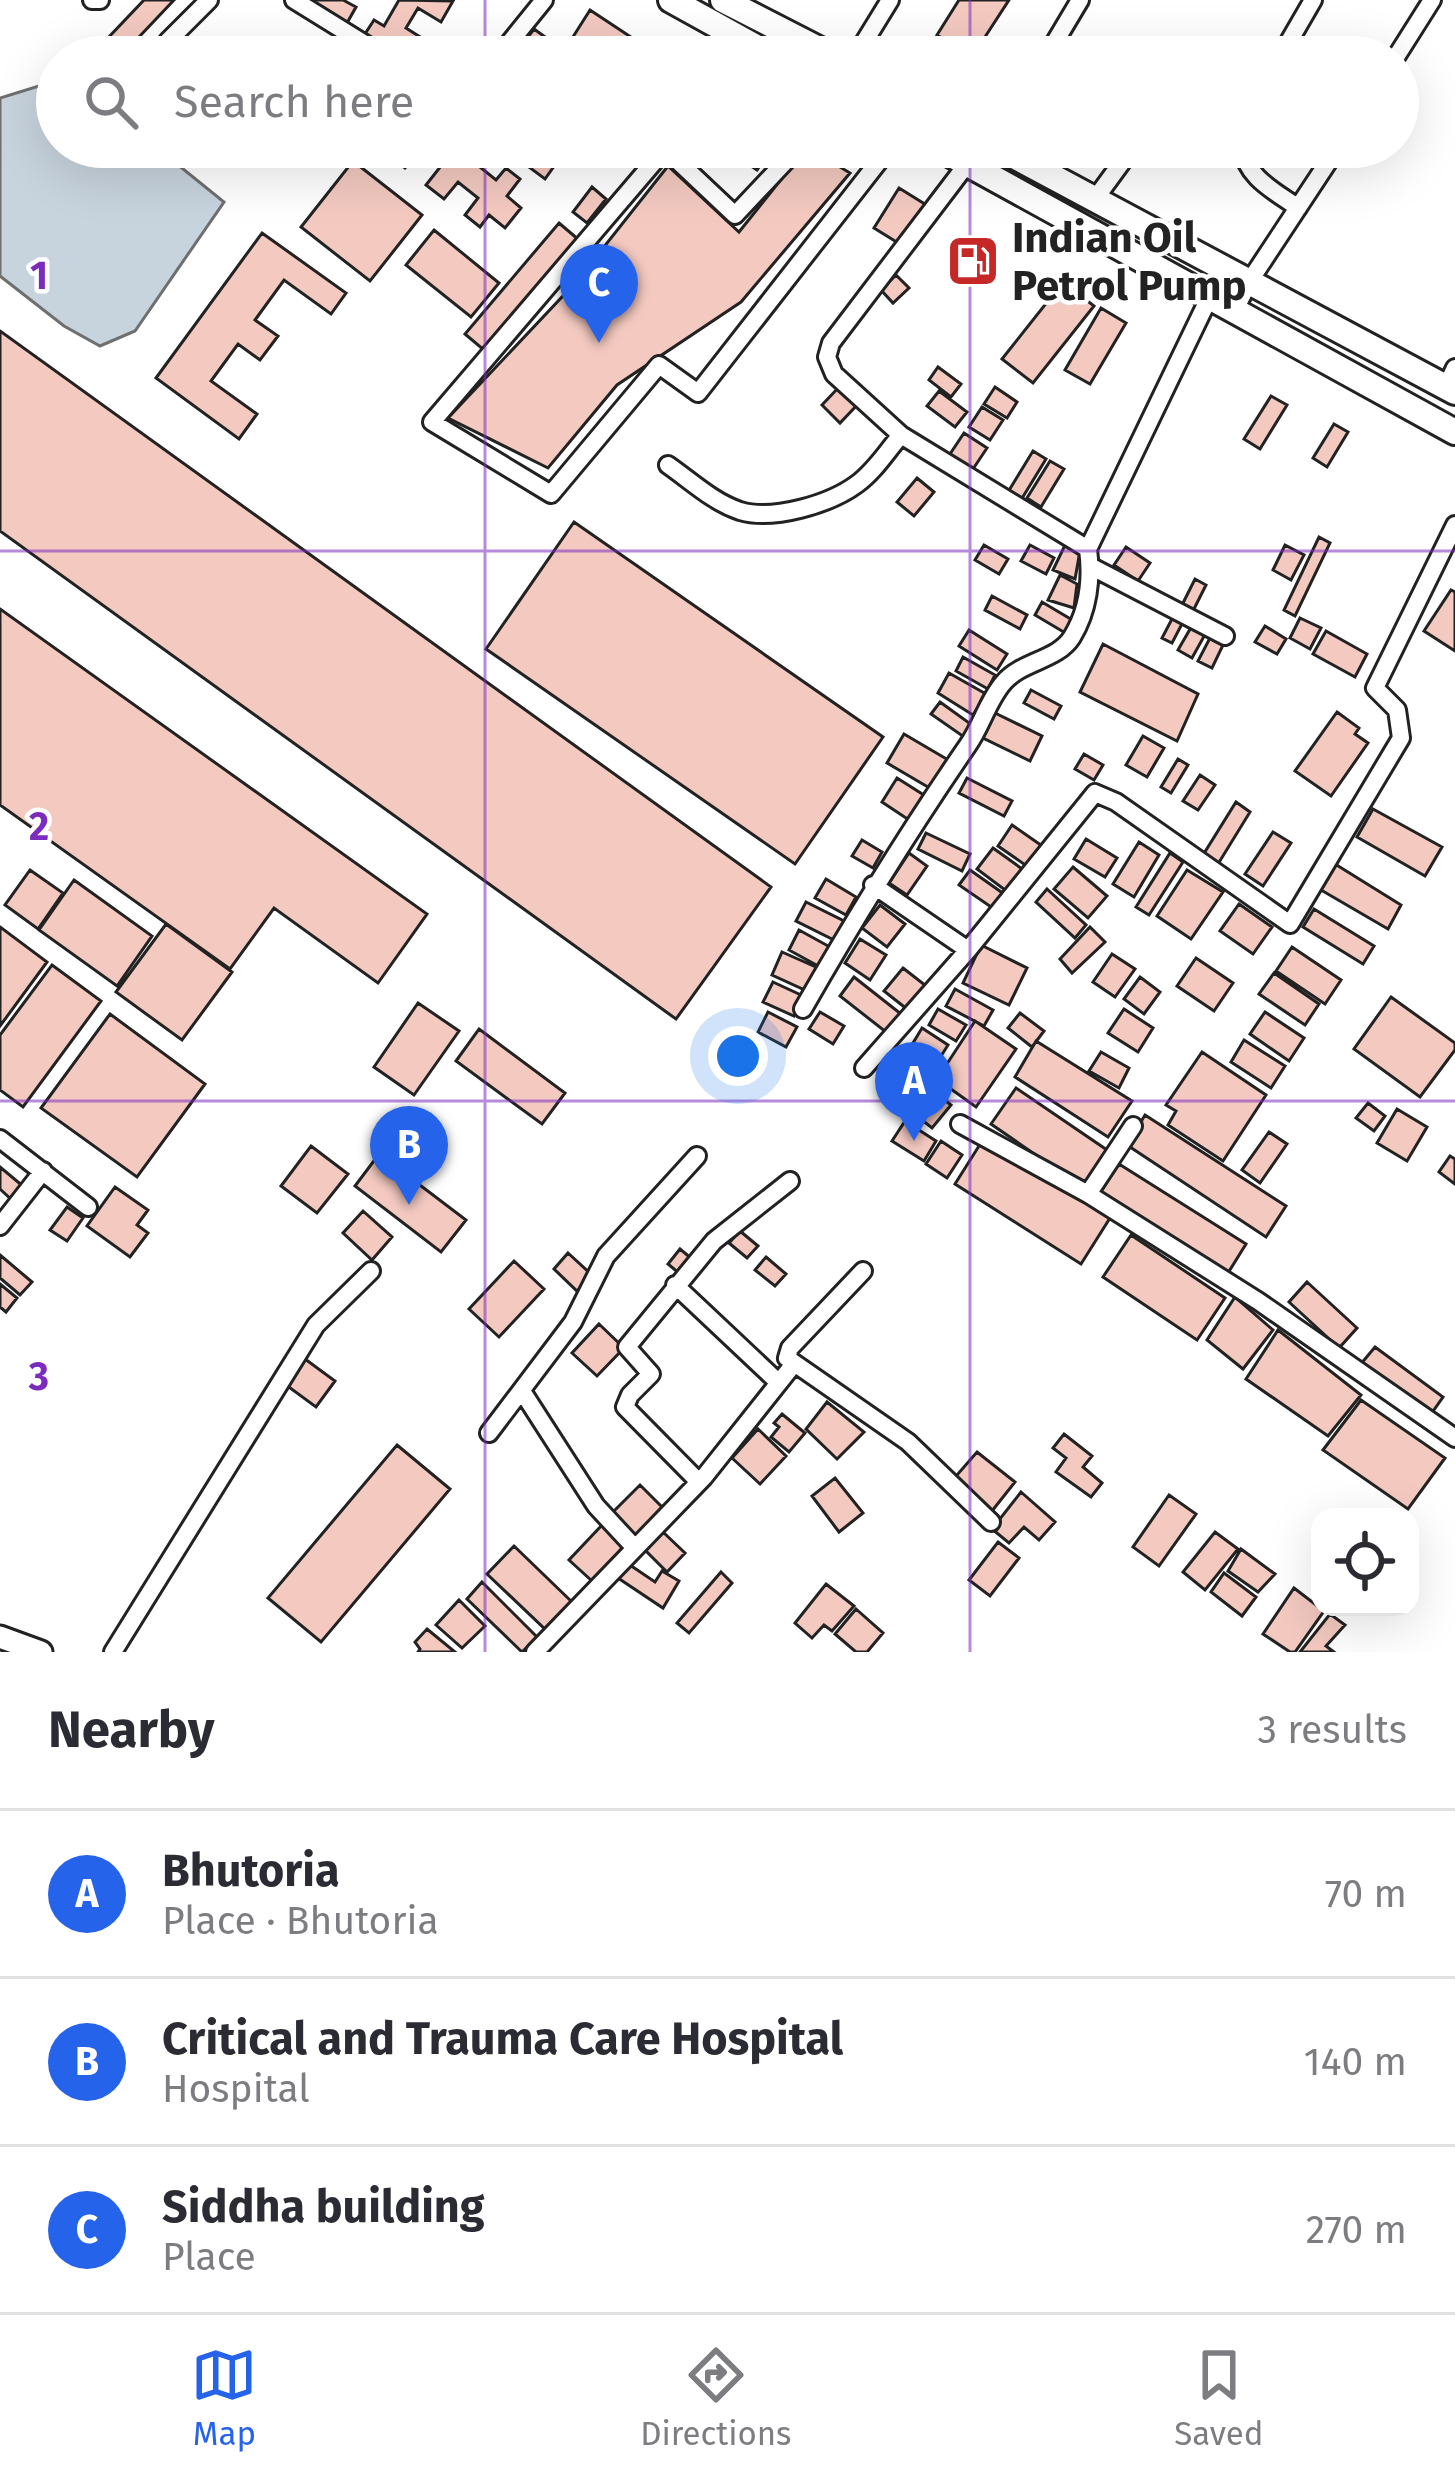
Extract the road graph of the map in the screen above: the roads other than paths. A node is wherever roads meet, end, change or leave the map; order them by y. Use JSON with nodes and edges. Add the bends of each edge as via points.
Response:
{"nodes":[{"id":1,"x":209,"y":0,"type":"edge"},
{"id":2,"x":294,"y":0,"type":"edge"},
{"id":3,"x":544,"y":0,"type":"edge"},
{"id":4,"x":671,"y":0,"type":"edge"},
{"id":5,"x":723,"y":0,"type":"edge"},
{"id":6,"x":890,"y":0,"type":"edge"},
{"id":7,"x":1080,"y":0,"type":"edge"},
{"id":8,"x":1313,"y":0,"type":"edge"},
{"id":9,"x":1432,"y":0,"type":"edge"},
{"id":10,"x":173,"y":36,"type":"edge"},
{"id":11,"x":352,"y":36,"type":"edge"},
{"id":12,"x":515,"y":36,"type":"edge"},
{"id":13,"x":736,"y":36,"type":"edge"},
{"id":14,"x":793,"y":36,"type":"edge"},
{"id":15,"x":868,"y":36,"type":"edge"},
{"id":16,"x":1059,"y":36,"type":"edge"},
{"id":17,"x":1292,"y":36,"type":"edge"},
{"id":18,"x":1409,"y":36,"type":"edge"},
{"id":19,"x":648,"y":168,"type":"edge"},
{"id":20,"x":685,"y":168,"type":"edge"},
{"id":21,"x":779,"y":168,"type":"edge"},
{"id":22,"x":874,"y":168,"type":"edge"},
{"id":23,"x":964,"y":168,"type":"edge"},
{"id":24,"x":974,"y":168,"type":"edge"},
{"id":25,"x":1036,"y":168,"type":"edge"},
{"id":26,"x":1118,"y":168,"type":"edge"},
{"id":27,"x":1248,"y":168,"type":"edge"},
{"id":28,"x":1324,"y":168,"type":"edge"},
{"id":29,"x":1095,"y":200,"type":"junction"},
{"id":30,"x":1298,"y":208,"type":"junction"},
{"id":31,"x":1249,"y":282,"type":"junction"},
{"id":32,"x":1209,"y":298,"type":"junction"},
{"id":33,"x":1234,"y":312,"type":"junction"},
{"id":34,"x":1452,"y":382,"type":"edge"},
{"id":35,"x":1455,"y":432,"type":"edge"},
{"id":36,"x":902,"y":435,"type":"junction"},
{"id":37,"x":668,"y":465,"type":"dead end"},
{"id":38,"x":1455,"y":525,"type":"edge"},
{"id":39,"x":1089,"y":557,"type":"junction"},
{"id":40,"x":1225,"y":636,"type":"dead end"},
{"id":41,"x":873,"y":885,"type":"junction"},
{"id":42,"x":968,"y":950,"type":"junction"},
{"id":43,"x":803,"y":1009,"type":"dead end"},
{"id":44,"x":864,"y":1068,"type":"dead end"},
{"id":45,"x":960,"y":1124,"type":"dead end"},
{"id":46,"x":1133,"y":1126,"type":"dead end"},
{"id":47,"x":0,"y":1139,"type":"edge"},
{"id":48,"x":697,"y":1156,"type":"dead end"},
{"id":49,"x":44,"y":1172,"type":"junction"},
{"id":50,"x":790,"y":1181,"type":"dead end"},
{"id":51,"x":1088,"y":1194,"type":"junction"},
{"id":52,"x":88,"y":1207,"type":"dead end"},
{"id":53,"x":0,"y":1226,"type":"edge"},
{"id":54,"x":370,"y":1271,"type":"dead end"},
{"id":55,"x":863,"y":1271,"type":"dead end"},
{"id":56,"x":675,"y":1285,"type":"junction"},
{"id":57,"x":793,"y":1365,"type":"junction"},
{"id":58,"x":778,"y":1382,"type":"junction"},
{"id":59,"x":521,"y":1391,"type":"junction"},
{"id":60,"x":489,"y":1433,"type":"dead end"},
{"id":61,"x":1455,"y":1438,"type":"edge"},
{"id":62,"x":699,"y":1482,"type":"junction"},
{"id":63,"x":991,"y":1522,"type":"dead end"},
{"id":64,"x":635,"y":1548,"type":"junction"},
{"id":65,"x":0,"y":1637,"type":"edge"},
{"id":66,"x":41,"y":1652,"type":"edge"},
{"id":67,"x":112,"y":1652,"type":"edge"},
{"id":68,"x":535,"y":1652,"type":"edge"}],
"edges":[{"from":1,"to":10,"type":"street"},
{"from":2,"to":11,"type":"street"},
{"from":3,"to":12,"type":"street"},
{"from":4,"to":13,"type":"main road"},
{"from":5,"to":14,"type":"main road"},
{"from":6,"to":15,"type":"street"},
{"from":7,"to":16,"type":"street"},
{"from":8,"to":17,"type":"street"},
{"from":9,"to":18,"type":"street"},
{"from":19,"to":22,"type":"street","via":[[432,422],[551,494],[659,365],[698,393]]},
{"from":20,"to":21,"type":"street","via":[[735,214]]},
{"from":23,"to":36,"type":"street","via":[[826,357],[834,374]]},
{"from":24,"to":32,"type":"main road"},
{"from":25,"to":29,"type":"main road"},
{"from":26,"to":29,"type":"street"},
{"from":27,"to":30,"type":"street"},
{"from":28,"to":30,"type":"street"},
{"from":29,"to":31,"type":"main road"},
{"from":30,"to":31,"type":"street"},
{"from":31,"to":33,"type":"street"},
{"from":31,"to":34,"type":"main road"},
{"from":32,"to":33,"type":"main road"},
{"from":32,"to":39,"type":"street"},
{"from":33,"to":35,"type":"main road"},
{"from":36,"to":37,"type":"street","via":[[842,494],[781,511],[743,512]]},
{"from":36,"to":39,"type":"street"},
{"from":38,"to":42,"type":"street","via":[[1375,688],[1397,710],[1401,738],[1290,924],[1095,793]]},
{"from":39,"to":40,"type":"street"},
{"from":39,"to":41,"type":"street","via":[[1088,596],[1073,636],[1008,677]]},
{"from":41,"to":42,"type":"street"},
{"from":41,"to":43,"type":"street"},
{"from":42,"to":44,"type":"street"},
{"from":45,"to":51,"type":"street"},
{"from":46,"to":51,"type":"street"},
{"from":47,"to":49,"type":"street"},
{"from":48,"to":59,"type":"street","via":[[606,1256],[573,1322]]},
{"from":49,"to":52,"type":"street"},
{"from":49,"to":53,"type":"street"},
{"from":50,"to":56,"type":"street","via":[[715,1240]]},
{"from":51,"to":61,"type":"street"},
{"from":54,"to":67,"type":"street","via":[[316,1325]]},
{"from":55,"to":57,"type":"street","via":[[790,1348]]},
{"from":56,"to":58,"type":"street"},
{"from":56,"to":62,"type":"street","via":[[627,1347],[650,1374],[625,1407]]},
{"from":57,"to":58,"type":"street"},
{"from":57,"to":63,"type":"street","via":[[908,1442]]},
{"from":58,"to":62,"type":"street"},
{"from":59,"to":60,"type":"street"},
{"from":59,"to":64,"type":"street","via":[[596,1506]]},
{"from":62,"to":64,"type":"street"},
{"from":64,"to":68,"type":"street"},
{"from":65,"to":66,"type":"street"}]}
